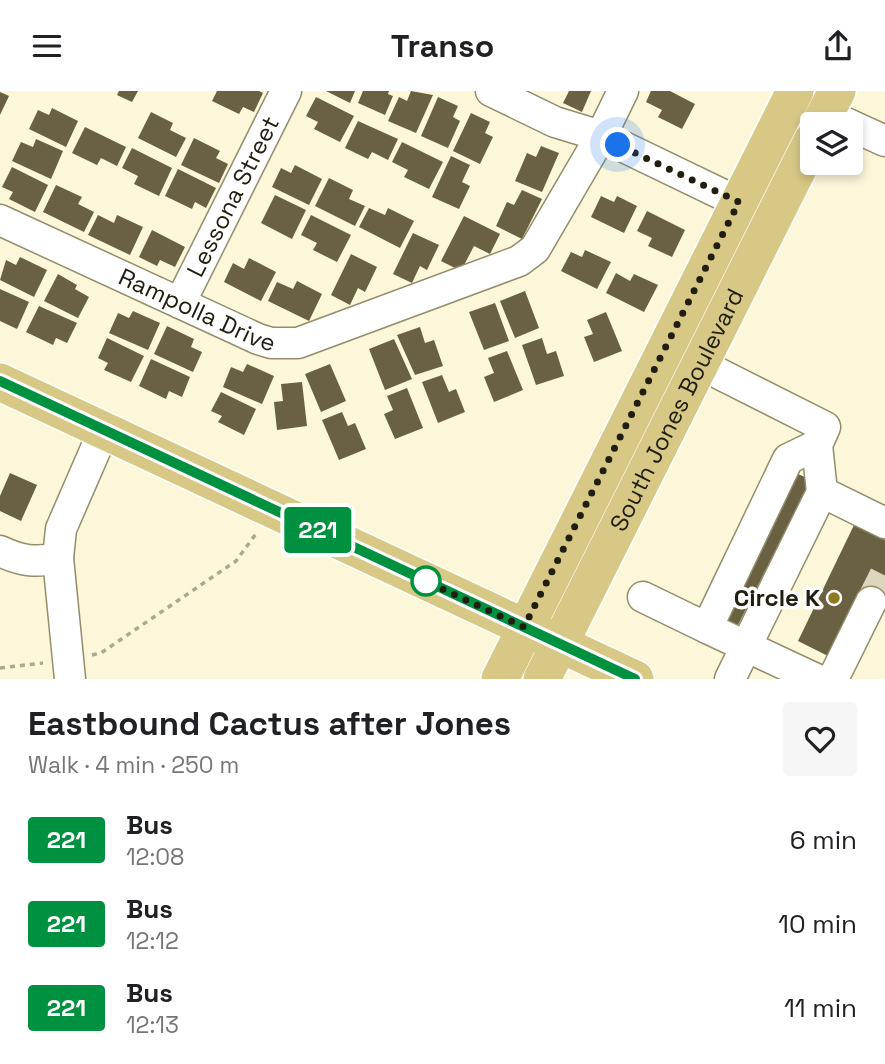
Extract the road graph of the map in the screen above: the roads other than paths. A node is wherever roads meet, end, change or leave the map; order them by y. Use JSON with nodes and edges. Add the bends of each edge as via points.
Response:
{"nodes":[{"id":1,"x":286,"y":91,"type":"edge"},
{"id":2,"x":491,"y":91,"type":"edge"},
{"id":3,"x":623,"y":91,"type":"edge"},
{"id":4,"x":793,"y":95,"type":"edge"},
{"id":5,"x":820,"y":112,"type":"edge"},
{"id":6,"x":863,"y":132,"type":"edge"},
{"id":7,"x":601,"y":137,"type":"junction"},
{"id":8,"x":885,"y":141,"type":"edge"},
{"id":9,"x":800,"y":174,"type":"edge"},
{"id":10,"x":739,"y":202,"type":"junction"},
{"id":11,"x":773,"y":219,"type":"junction"},
{"id":12,"x":0,"y":220,"type":"edge"},
{"id":13,"x":180,"y":303,"type":"junction"},
{"id":14,"x":700,"y":364,"type":"junction"},
{"id":15,"x":0,"y":381,"type":"edge"},
{"id":16,"x":104,"y":430,"type":"junction"},
{"id":17,"x":817,"y":445,"type":"junction"},
{"id":18,"x":822,"y":492,"type":"junction"},
{"id":19,"x":885,"y":523,"type":"edge"},
{"id":20,"x":0,"y":551,"type":"edge"},
{"id":21,"x":58,"y":558,"type":"junction"},
{"id":22,"x":643,"y":597,"type":"dead end"},
{"id":23,"x":871,"y":602,"type":"tunnel mouth"},
{"id":24,"x":524,"y":627,"type":"junction"},
{"id":25,"x":707,"y":628,"type":"junction"},
{"id":26,"x":559,"y":643,"type":"junction"},
{"id":27,"x":746,"y":646,"type":"junction"},
{"id":28,"x":70,"y":669,"type":"edge"},
{"id":29,"x":500,"y":679,"type":"edge"},
{"id":30,"x":542,"y":679,"type":"edge"},
{"id":31,"x":635,"y":679,"type":"edge"},
{"id":32,"x":730,"y":679,"type":"edge"},
{"id":33,"x":816,"y":679,"type":"edge"},
{"id":34,"x":833,"y":679,"type":"edge"}],
"edges":[{"from":1,"to":13,"type":"street","name":"Lessona Street"},
{"from":2,"to":7,"type":"street"},
{"from":3,"to":7,"type":"street","name":"Rampolla Drive"},
{"from":4,"to":5,"type":"street"},
{"from":4,"to":10,"type":"main road","name":"South Jones Boulevard"},
{"from":6,"to":8,"type":"street"},
{"from":7,"to":10,"type":"street"},
{"from":7,"to":13,"type":"street","name":"Rampolla Drive","via":[[535,249],[519,261],[299,343],[258,339]]},
{"from":9,"to":11,"type":"main road","name":"South Jones Boulevard"},
{"from":10,"to":11,"type":"street"},
{"from":10,"to":24,"type":"main road","name":"South Jones Boulevard"},
{"from":11,"to":14,"type":"main road","name":"South Jones Boulevard"},
{"from":12,"to":13,"type":"street","name":"Rampolla Drive"},
{"from":14,"to":17,"type":"street","via":[[825,427]]},
{"from":14,"to":26,"type":"main road","name":"South Jones Boulevard"},
{"from":15,"to":16,"type":"main road"},
{"from":16,"to":21,"type":"street","via":[[61,529]]},
{"from":16,"to":24,"type":"main road"},
{"from":17,"to":18,"type":"street"},
{"from":17,"to":25,"type":"street","via":[[788,459]]},
{"from":18,"to":19,"type":"street"},
{"from":18,"to":27,"type":"street"},
{"from":20,"to":21,"type":"street","via":[[36,563]]},
{"from":21,"to":28,"type":"street"},
{"from":22,"to":25,"type":"street"},
{"from":23,"to":34,"type":"street"},
{"from":24,"to":26,"type":"main road"},
{"from":24,"to":29,"type":"main road","name":"South Jones Boulevard"},
{"from":25,"to":27,"type":"street"},
{"from":26,"to":30,"type":"main road","name":"South Jones Boulevard"},
{"from":26,"to":31,"type":"main road"},
{"from":27,"to":32,"type":"street"},
{"from":27,"to":33,"type":"street"}]}
